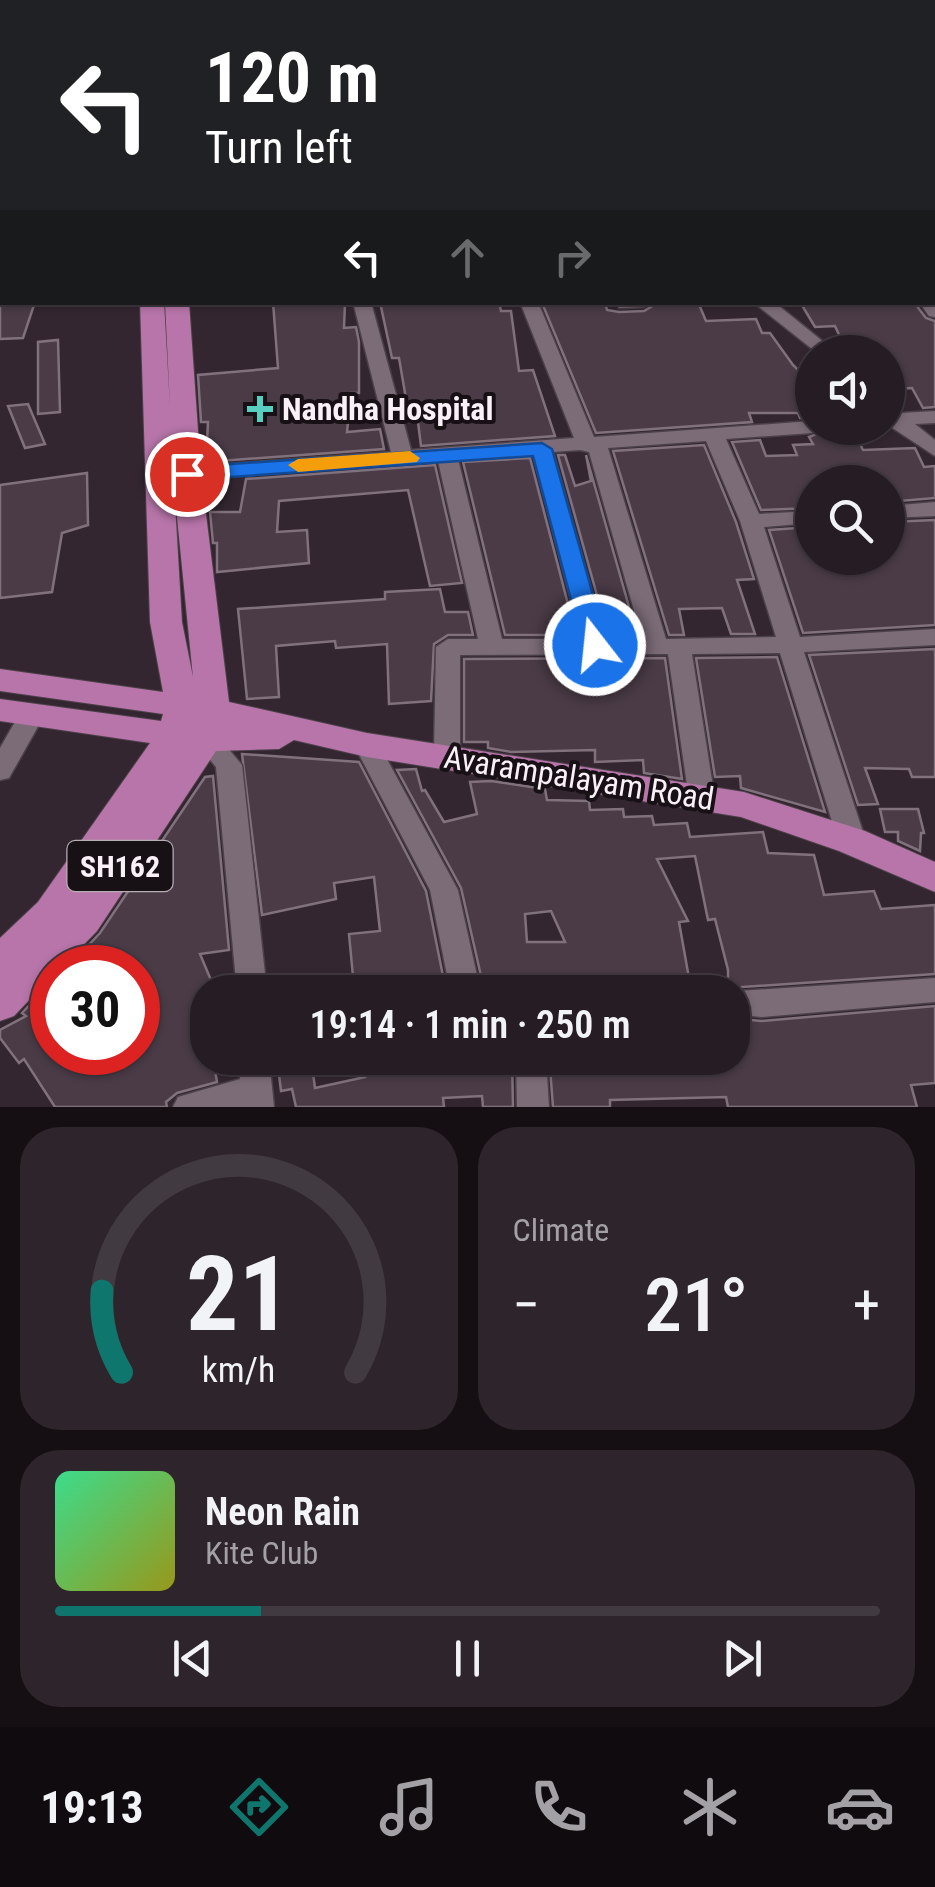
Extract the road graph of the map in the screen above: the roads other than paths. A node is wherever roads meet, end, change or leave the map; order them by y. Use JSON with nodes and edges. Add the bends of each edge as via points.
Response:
{"nodes":[{"id":1,"x":152,"y":305,"type":"edge"},
{"id":2,"x":177,"y":305,"type":"edge"},
{"id":3,"x":363,"y":305,"type":"edge"},
{"id":4,"x":530,"y":305,"type":"edge"},
{"id":5,"x":752,"y":305,"type":"edge"},
{"id":6,"x":766,"y":305,"type":"edge"},
{"id":7,"x":805,"y":335,"type":"edge"},
{"id":8,"x":795,"y":340,"type":"edge"},
{"id":9,"x":935,"y":417,"type":"edge"},
{"id":10,"x":905,"y":418,"type":"edge"},
{"id":11,"x":905,"y":422,"type":"edge"},
{"id":12,"x":905,"y":425,"type":"edge"},
{"id":13,"x":795,"y":429,"type":"edge"},
{"id":14,"x":935,"y":435,"type":"edge"},
{"id":15,"x":714,"y":437,"type":"junction"},
{"id":16,"x":592,"y":445,"type":"junction"},
{"id":17,"x":542,"y":449,"type":"junction"},
{"id":18,"x":935,"y":450,"type":"edge"},
{"id":19,"x":448,"y":455,"type":"junction"},
{"id":20,"x":403,"y":458,"type":"junction"},
{"id":21,"x":187,"y":474,"type":"junction"},
{"id":22,"x":935,"y":510,"type":"edge"},
{"id":23,"x":905,"y":511,"type":"edge"},
{"id":24,"x":795,"y":518,"type":"edge"},
{"id":25,"x":751,"y":521,"type":"junction"},
{"id":26,"x":935,"y":637,"type":"edge"},
{"id":27,"x":595,"y":645,"type":"junction"},
{"id":28,"x":791,"y":645,"type":"junction"},
{"id":29,"x":668,"y":646,"type":"junction"},
{"id":30,"x":492,"y":647,"type":"junction"},
{"id":31,"x":0,"y":680,"type":"edge"},
{"id":32,"x":16,"y":712,"type":"edge"},
{"id":33,"x":194,"y":722,"type":"junction"},
{"id":34,"x":367,"y":745,"type":"junction"},
{"id":35,"x":446,"y":756,"type":"junction"},
{"id":36,"x":0,"y":770,"type":"edge"},
{"id":37,"x":702,"y":799,"type":"junction"},
{"id":38,"x":852,"y":841,"type":"junction"},
{"id":39,"x":935,"y":878,"type":"edge"},
{"id":40,"x":0,"y":962,"type":"edge"},
{"id":41,"x":250,"y":975,"type":"edge"},
{"id":42,"x":462,"y":975,"type":"edge"},
{"id":43,"x":935,"y":990,"type":"edge"},
{"id":44,"x":0,"y":1004,"type":"edge"},
{"id":45,"x":750,"y":1004,"type":"edge"},
{"id":46,"x":532,"y":1075,"type":"edge"},
{"id":47,"x":256,"y":1084,"type":"edge"},
{"id":48,"x":188,"y":1107,"type":"edge"},
{"id":49,"x":533,"y":1107,"type":"edge"}],
"edges":[{"from":1,"to":33,"type":"main road","via":[[166,622]]},
{"from":2,"to":21,"type":"main road"},
{"from":3,"to":20,"type":"street"},
{"from":4,"to":16,"type":"street"},
{"from":5,"to":8,"type":"street"},
{"from":6,"to":7,"type":"street"},
{"from":9,"to":10,"type":"street"},
{"from":11,"to":14,"type":"street"},
{"from":12,"to":18,"type":"street"},
{"from":13,"to":15,"type":"street"},
{"from":15,"to":16,"type":"street"},
{"from":15,"to":25,"type":"street"},
{"from":16,"to":17,"type":"street"},
{"from":16,"to":29,"type":"street"},
{"from":17,"to":19,"type":"street"},
{"from":17,"to":27,"type":"street"},
{"from":19,"to":20,"type":"street"},
{"from":19,"to":30,"type":"street"},
{"from":20,"to":21,"type":"street"},
{"from":21,"to":33,"type":"main road"},
{"from":22,"to":23,"type":"street"},
{"from":24,"to":25,"type":"street"},
{"from":25,"to":28,"type":"street"},
{"from":26,"to":28,"type":"street"},
{"from":27,"to":29,"type":"street"},
{"from":27,"to":30,"type":"street"},
{"from":28,"to":29,"type":"street"},
{"from":28,"to":38,"type":"street"},
{"from":29,"to":37,"type":"street"},
{"from":30,"to":35,"type":"street","via":[[448,646]]},
{"from":31,"to":33,"type":"main road"},
{"from":32,"to":33,"type":"main road"},
{"from":32,"to":36,"type":"street"},
{"from":33,"to":34,"type":"main road","name":"Avarampalayam Road"},
{"from":33,"to":40,"type":"main road","number":"SH162","via":[[52,913]]},
{"from":33,"to":41,"type":"street","via":[[229,766]]},
{"from":33,"to":44,"type":"main road","number":"SH162","via":[[83,920]]},
{"from":34,"to":35,"type":"main road","name":"Avarampalayam Road"},
{"from":34,"to":42,"type":"street","via":[[446,894]]},
{"from":35,"to":37,"type":"main road","name":"Avarampalayam Road"},
{"from":37,"to":38,"type":"main road","name":"Avarampalayam Road"},
{"from":38,"to":39,"type":"main road","name":"Avarampalayam Road"},
{"from":43,"to":45,"type":"street"},
{"from":46,"to":49,"type":"street"},
{"from":47,"to":48,"type":"street"}]}
